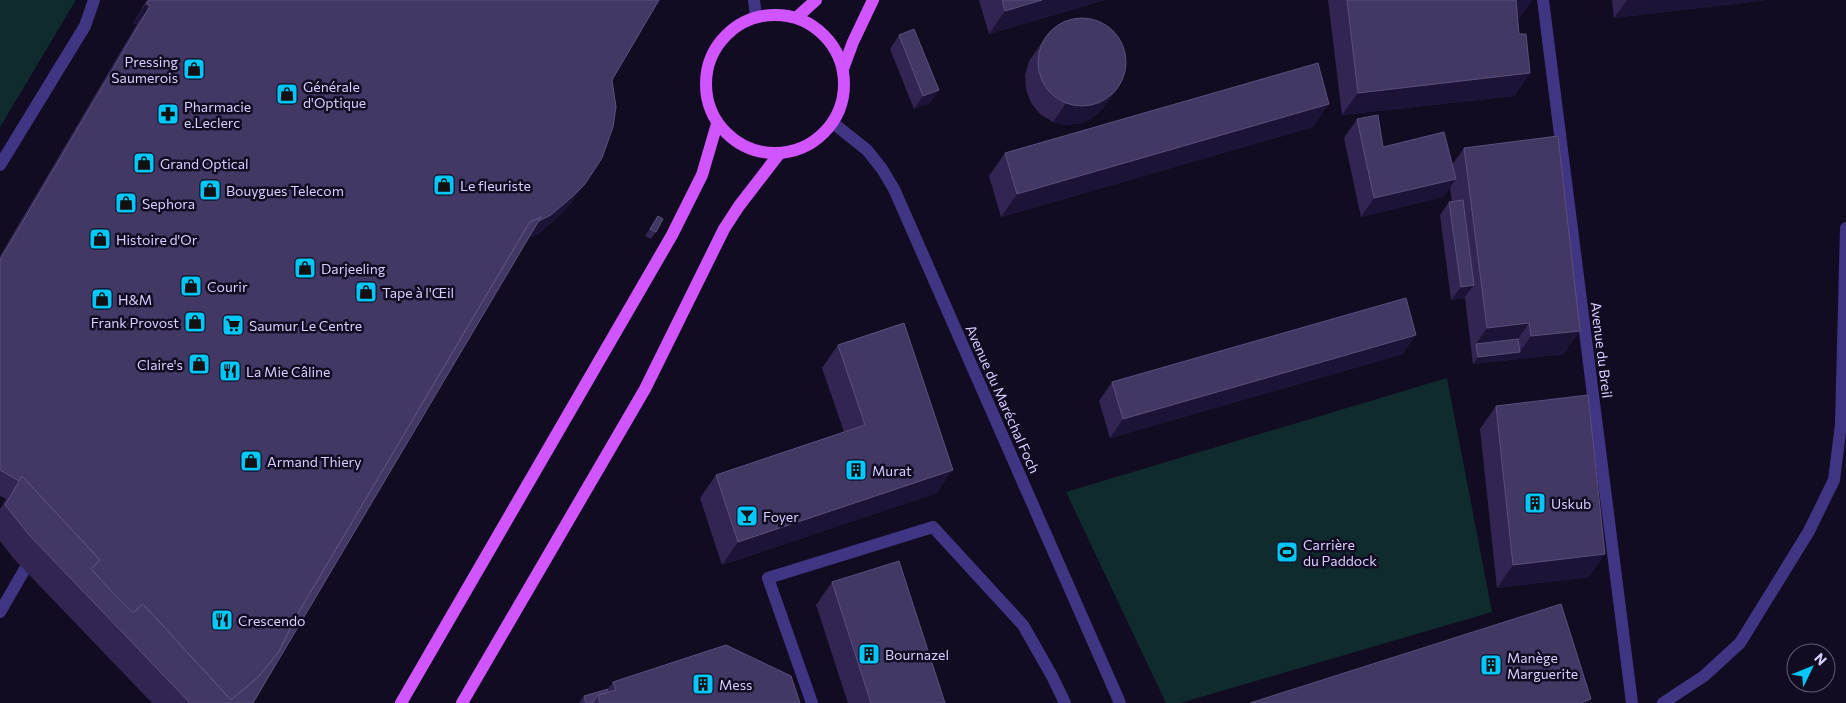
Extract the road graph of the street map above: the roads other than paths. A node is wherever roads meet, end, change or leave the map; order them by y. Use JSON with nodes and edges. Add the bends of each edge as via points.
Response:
{"nodes":[{"id":1,"x":94,"y":0,"type":"edge"},
{"id":2,"x":754,"y":0,"type":"edge"},
{"id":3,"x":816,"y":0,"type":"edge"},
{"id":4,"x":872,"y":0,"type":"edge"},
{"id":5,"x":1543,"y":0,"type":"edge"},
{"id":6,"x":756,"y":17,"type":"junction"},
{"id":7,"x":796,"y":18,"type":"junction"},
{"id":8,"x":843,"y":69,"type":"junction"},
{"id":9,"x":834,"y":123,"type":"junction"},
{"id":10,"x":717,"y":124,"type":"junction"},
{"id":11,"x":780,"y":154,"type":"junction"},
{"id":12,"x":0,"y":164,"type":"edge"},
{"id":13,"x":1846,"y":228,"type":"edge"},
{"id":14,"x":40,"y":543,"type":"edge"},
{"id":15,"x":0,"y":612,"type":"edge"},
{"id":16,"x":401,"y":703,"type":"edge"},
{"id":17,"x":462,"y":703,"type":"edge"},
{"id":18,"x":812,"y":703,"type":"edge"},
{"id":19,"x":1065,"y":703,"type":"edge"},
{"id":20,"x":1120,"y":703,"type":"edge"},
{"id":21,"x":1632,"y":703,"type":"edge"},
{"id":22,"x":1663,"y":703,"type":"edge"}],
"edges":[{"from":1,"to":12,"type":"street","via":[[85,26]]},
{"from":2,"to":6,"type":"street"},
{"from":3,"to":7,"type":"main road"},
{"from":4,"to":8,"type":"main road"},
{"from":5,"to":21,"type":"street","name":"Avenue du Breil"},
{"from":6,"to":7,"type":"main road","via":[[776,14]]},
{"from":6,"to":10,"type":"main road","via":[[736,26],[720,41],[710,60],[705,82],[708,104]]},
{"from":7,"to":8,"type":"main road","via":[[813,25],[826,37],[837,52]]},
{"from":8,"to":9,"type":"main road","via":[[842,106]]},
{"from":9,"to":11,"type":"main road","via":[[810,145]]},
{"from":9,"to":20,"type":"street","name":"Avenue du Maréchal Foch","via":[[867,150],[894,189]]},
{"from":10,"to":11,"type":"main road","via":[[734,141],[756,152]]},
{"from":10,"to":16,"type":"main road","via":[[702,175],[672,235]]},
{"from":11,"to":17,"type":"main road","via":[[724,229],[645,388]]},
{"from":13,"to":22,"type":"street","via":[[1841,424],[1834,480],[1809,531],[1740,643],[1704,676]]},
{"from":14,"to":15,"type":"street"},
{"from":18,"to":19,"type":"street","via":[[768,578],[932,528],[1022,625]]}]}
